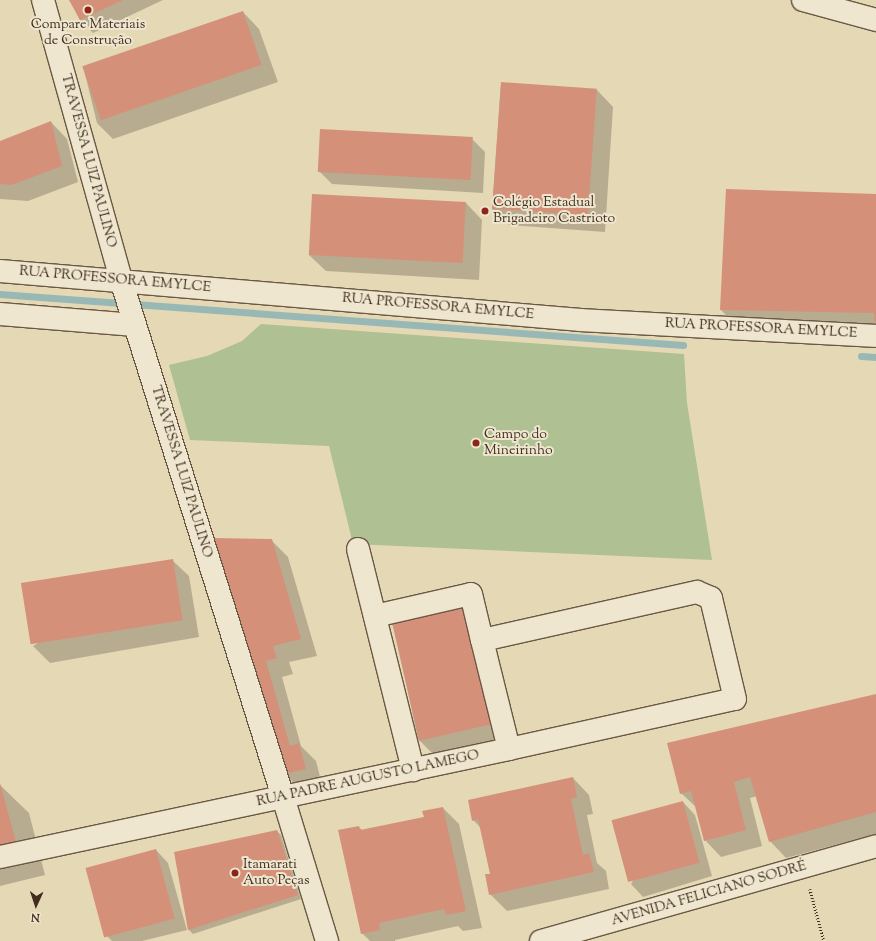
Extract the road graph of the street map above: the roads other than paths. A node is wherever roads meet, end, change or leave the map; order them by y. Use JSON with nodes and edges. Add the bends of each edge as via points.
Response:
{"nodes":[{"id":1,"x":43,"y":0,"type":"edge"},
{"id":2,"x":803,"y":0,"type":"edge"},
{"id":3,"x":876,"y":20,"type":"edge"},
{"id":4,"x":0,"y":271,"type":"edge"},
{"id":5,"x":121,"y":280,"type":"junction"},
{"id":6,"x":0,"y":314,"type":"edge"},
{"id":7,"x":135,"y":325,"type":"junction"},
{"id":8,"x":876,"y":336,"type":"edge"},
{"id":9,"x":358,"y":549,"type":"dead end"},
{"id":10,"x":375,"y":616,"type":"junction"},
{"id":11,"x":482,"y":640,"type":"junction"},
{"id":12,"x":509,"y":749,"type":"junction"},
{"id":13,"x":413,"y":770,"type":"junction"},
{"id":14,"x":283,"y":797,"type":"junction"},
{"id":15,"x":876,"y":846,"type":"edge"},
{"id":16,"x":0,"y":857,"type":"edge"},
{"id":17,"x":326,"y":941,"type":"edge"},
{"id":18,"x":541,"y":941,"type":"edge"}],
"edges":[{"from":1,"to":5,"type":"street","name":"TRAVESSA LUIZ PAULINO"},
{"from":2,"to":3,"type":"street"},
{"from":4,"to":5,"type":"street","name":"RUA PROFESSORA EMYLCE"},
{"from":5,"to":7,"type":"street","name":"TRAVESSA LUIZ PAULINO"},
{"from":5,"to":8,"type":"street","name":"RUA PROFESSORA EMYLCE","via":[[581,320]]},
{"from":6,"to":7,"type":"street"},
{"from":7,"to":14,"type":"street","name":"TRAVESSA LUIZ PAULINO"},
{"from":9,"to":10,"type":"street"},
{"from":10,"to":11,"type":"street","via":[[471,594]]},
{"from":10,"to":13,"type":"street"},
{"from":11,"to":12,"type":"street"},
{"from":11,"to":12,"type":"street","name":"RUA PADRE AUGUSTO LAMEGO","via":[[697,592],[710,598],[735,700]]},
{"from":12,"to":13,"type":"street","name":"RUA PADRE AUGUSTO LAMEGO"},
{"from":13,"to":14,"type":"street","name":"RUA PADRE AUGUSTO LAMEGO"},
{"from":14,"to":16,"type":"street","name":"RUA PADRE AUGUSTO LAMEGO"},
{"from":14,"to":17,"type":"street","name":"TRAVESSA LUIZ PAULINO"},
{"from":15,"to":18,"type":"street","name":"AVENIDA FELICIANO SODRÉ"}]}
